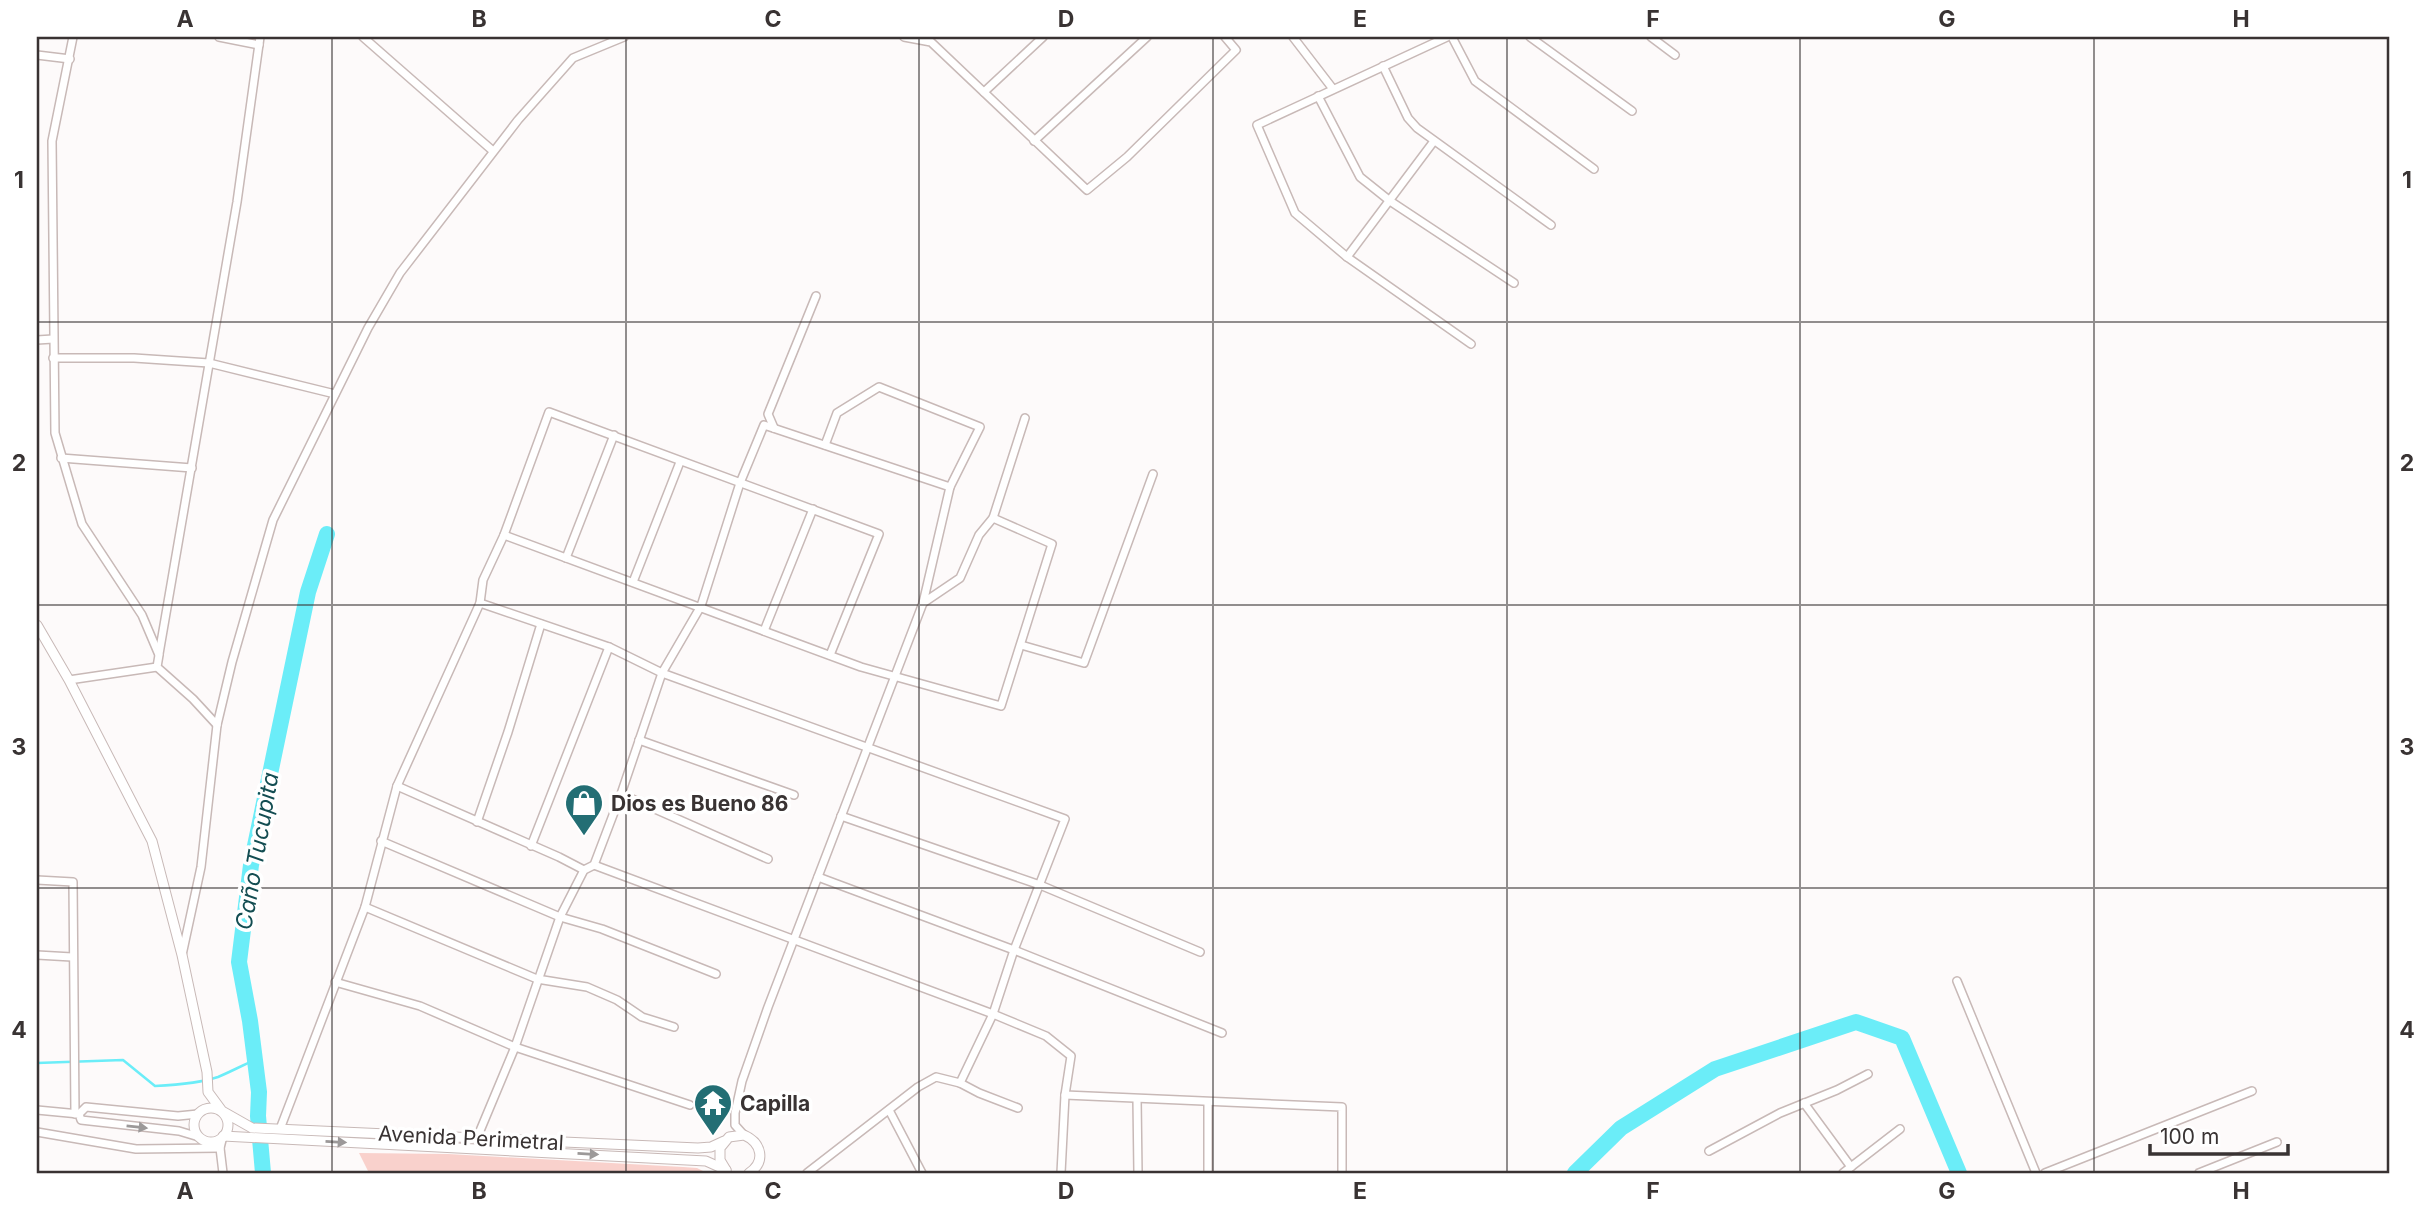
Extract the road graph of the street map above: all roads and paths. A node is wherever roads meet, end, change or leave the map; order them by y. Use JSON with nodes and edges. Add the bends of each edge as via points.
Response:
{"nodes":[{"id":1,"x":73,"y":37,"type":"edge"},
{"id":2,"x":219,"y":37,"type":"edge"},
{"id":3,"x":363,"y":37,"type":"edge"},
{"id":4,"x":624,"y":37,"type":"edge"},
{"id":5,"x":904,"y":37,"type":"edge"},
{"id":6,"x":1043,"y":37,"type":"edge"},
{"id":7,"x":1147,"y":37,"type":"edge"},
{"id":8,"x":1225,"y":37,"type":"edge"},
{"id":9,"x":1303,"y":37,"type":"edge"},
{"id":10,"x":1449,"y":37,"type":"edge"},
{"id":11,"x":1530,"y":37,"type":"edge"},
{"id":12,"x":1651,"y":37,"type":"edge"},
{"id":13,"x":934,"y":39,"type":"edge"},
{"id":14,"x":1293,"y":39,"type":"edge"},
{"id":15,"x":259,"y":41,"type":"edge"},
{"id":16,"x":37,"y":55,"type":"edge"},
{"id":17,"x":1675,"y":55,"type":"dead end"},
{"id":18,"x":69,"y":59,"type":"junction"},
{"id":19,"x":1383,"y":66,"type":"junction"},
{"id":20,"x":1333,"y":89,"type":"junction"},
{"id":21,"x":984,"y":92,"type":"junction"},
{"id":22,"x":1318,"y":96,"type":"junction"},
{"id":23,"x":1632,"y":111,"type":"dead end"},
{"id":24,"x":1034,"y":141,"type":"junction"},
{"id":25,"x":1434,"y":141,"type":"junction"},
{"id":26,"x":493,"y":151,"type":"junction"},
{"id":27,"x":1594,"y":169,"type":"dead end"},
{"id":28,"x":1390,"y":201,"type":"junction"},
{"id":29,"x":1551,"y":225,"type":"dead end"},
{"id":30,"x":1347,"y":257,"type":"junction"},
{"id":31,"x":1514,"y":283,"type":"dead end"},
{"id":32,"x":816,"y":296,"type":"dead end"},
{"id":33,"x":53,"y":339,"type":"junction"},
{"id":34,"x":37,"y":340,"type":"edge"},
{"id":35,"x":1471,"y":344,"type":"dead end"},
{"id":36,"x":53,"y":358,"type":"junction"},
{"id":37,"x":209,"y":363,"type":"junction"},
{"id":38,"x":335,"y":394,"type":"junction"},
{"id":39,"x":1026,"y":418,"type":"dead end"},
{"id":40,"x":774,"y":428,"type":"junction"},
{"id":41,"x":614,"y":435,"type":"junction"},
{"id":42,"x":825,"y":445,"type":"junction"},
{"id":43,"x":61,"y":458,"type":"junction"},
{"id":44,"x":680,"y":462,"type":"junction"},
{"id":45,"x":192,"y":468,"type":"junction"},
{"id":46,"x":1153,"y":474,"type":"dead end"},
{"id":47,"x":740,"y":484,"type":"junction"},
{"id":48,"x":950,"y":487,"type":"junction"},
{"id":49,"x":813,"y":509,"type":"junction"},
{"id":50,"x":993,"y":518,"type":"junction"},
{"id":51,"x":504,"y":535,"type":"junction"},
{"id":52,"x":566,"y":558,"type":"junction"},
{"id":53,"x":632,"y":582,"type":"junction"},
{"id":54,"x":480,"y":603,"type":"junction"},
{"id":55,"x":923,"y":603,"type":"junction"},
{"id":56,"x":701,"y":606,"type":"junction"},
{"id":57,"x":541,"y":624,"type":"junction"},
{"id":58,"x":37,"y":625,"type":"edge"},
{"id":59,"x":764,"y":631,"type":"junction"},
{"id":60,"x":1021,"y":645,"type":"junction"},
{"id":61,"x":609,"y":647,"type":"junction"},
{"id":62,"x":159,"y":655,"type":"junction"},
{"id":63,"x":830,"y":655,"type":"junction"},
{"id":64,"x":157,"y":667,"type":"junction"},
{"id":65,"x":662,"y":673,"type":"junction"},
{"id":66,"x":893,"y":677,"type":"junction"},
{"id":67,"x":69,"y":680,"type":"junction"},
{"id":68,"x":217,"y":725,"type":"junction"},
{"id":69,"x":639,"y":740,"type":"junction"},
{"id":70,"x":867,"y":747,"type":"junction"},
{"id":71,"x":397,"y":786,"type":"junction"},
{"id":72,"x":621,"y":794,"type":"junction"},
{"id":73,"x":794,"y":795,"type":"dead end"},
{"id":74,"x":841,"y":816,"type":"junction"},
{"id":75,"x":477,"y":822,"type":"junction"},
{"id":76,"x":381,"y":841,"type":"junction"},
{"id":77,"x":531,"y":846,"type":"junction"},
{"id":78,"x":768,"y":859,"type":"dead end"},
{"id":79,"x":594,"y":865,"type":"junction"},
{"id":80,"x":584,"y":870,"type":"junction"},
{"id":81,"x":817,"y":877,"type":"junction"},
{"id":82,"x":37,"y":880,"type":"edge"},
{"id":83,"x":1040,"y":885,"type":"junction"},
{"id":84,"x":365,"y":907,"type":"junction"},
{"id":85,"x":560,"y":917,"type":"junction"},
{"id":86,"x":794,"y":940,"type":"junction"},
{"id":87,"x":1014,"y":950,"type":"junction"},
{"id":88,"x":1200,"y":952,"type":"dead end"},
{"id":89,"x":37,"y":955,"type":"edge"},
{"id":90,"x":182,"y":955,"type":"junction"},
{"id":91,"x":72,"y":957,"type":"junction"},
{"id":92,"x":716,"y":974,"type":"dead end"},
{"id":93,"x":537,"y":979,"type":"junction"},
{"id":94,"x":1957,"y":981,"type":"dead end"},
{"id":95,"x":335,"y":982,"type":"junction"},
{"id":96,"x":993,"y":1014,"type":"junction"},
{"id":97,"x":674,"y":1027,"type":"dead end"},
{"id":98,"x":1222,"y":1033,"type":"dead end"},
{"id":99,"x":515,"y":1046,"type":"junction"},
{"id":100,"x":1868,"y":1074,"type":"dead end"},
{"id":101,"x":960,"y":1083,"type":"junction"},
{"id":102,"x":2252,"y":1091,"type":"dead end"},
{"id":103,"x":208,"y":1092,"type":"junction"},
{"id":104,"x":1065,"y":1096,"type":"junction"},
{"id":105,"x":1137,"y":1099,"type":"junction"},
{"id":106,"x":1208,"y":1102,"type":"junction"},
{"id":107,"x":1804,"y":1103,"type":"junction"},
{"id":108,"x":690,"y":1105,"type":"dead end"},
{"id":109,"x":1018,"y":1108,"type":"dead end"},
{"id":110,"x":37,"y":1110,"type":"edge"},
{"id":111,"x":889,"y":1110,"type":"junction"},
{"id":112,"x":222,"y":1111,"type":"junction"},
{"id":113,"x":77,"y":1114,"type":"junction"},
{"id":114,"x":198,"y":1114,"type":"junction"},
{"id":115,"x":280,"y":1129,"type":"junction"},
{"id":116,"x":1900,"y":1129,"type":"dead end"},
{"id":117,"x":37,"y":1132,"type":"edge"},
{"id":118,"x":744,"y":1135,"type":"junction"},
{"id":119,"x":223,"y":1136,"type":"junction"},
{"id":120,"x":199,"y":1137,"type":"junction"},
{"id":121,"x":477,"y":1138,"type":"junction"},
{"id":122,"x":724,"y":1141,"type":"junction"},
{"id":123,"x":2277,"y":1142,"type":"dead end"},
{"id":124,"x":220,"y":1148,"type":"junction"},
{"id":125,"x":1709,"y":1151,"type":"dead end"},
{"id":126,"x":760,"y":1159,"type":"junction"},
{"id":127,"x":1851,"y":1167,"type":"junction"},
{"id":128,"x":728,"y":1172,"type":"edge"},
{"id":129,"x":223,"y":1173,"type":"edge"},
{"id":130,"x":749,"y":1173,"type":"edge"},
{"id":131,"x":766,"y":1173,"type":"edge"},
{"id":132,"x":807,"y":1173,"type":"edge"},
{"id":133,"x":922,"y":1173,"type":"edge"},
{"id":134,"x":1061,"y":1173,"type":"edge"},
{"id":135,"x":1138,"y":1173,"type":"edge"},
{"id":136,"x":1208,"y":1173,"type":"edge"},
{"id":137,"x":1342,"y":1173,"type":"edge"},
{"id":138,"x":1843,"y":1173,"type":"edge"},
{"id":139,"x":2036,"y":1173,"type":"edge"},
{"id":140,"x":2045,"y":1173,"type":"edge"},
{"id":141,"x":2199,"y":1173,"type":"edge"}],
"edges":[{"from":1,"to":18,"type":"street"},
{"from":2,"to":15,"type":"street"},
{"from":3,"to":26,"type":"street"},
{"from":4,"to":26,"type":"street","via":[[573,58]]},
{"from":5,"to":13,"type":"street"},
{"from":6,"to":21,"type":"street"},
{"from":7,"to":24,"type":"street"},
{"from":8,"to":24,"type":"street","via":[[1236,50],[1087,190]]},
{"from":9,"to":14,"type":"street"},
{"from":10,"to":19,"type":"street"},
{"from":10,"to":27,"type":"street","via":[[1475,81]]},
{"from":11,"to":23,"type":"street"},
{"from":12,"to":17,"type":"street"},
{"from":13,"to":21,"type":"street"},
{"from":14,"to":20,"type":"street"},
{"from":15,"to":37,"type":"street"},
{"from":16,"to":18,"type":"street"},
{"from":18,"to":33,"type":"street","via":[[52,141]]},
{"from":19,"to":20,"type":"street"},
{"from":19,"to":25,"type":"street","via":[[1408,118]]},
{"from":20,"to":22,"type":"street"},
{"from":21,"to":24,"type":"street"},
{"from":22,"to":28,"type":"street","via":[[1360,177]]},
{"from":22,"to":30,"type":"street","via":[[1256,125],[1295,213]]},
{"from":25,"to":28,"type":"street"},
{"from":25,"to":29,"type":"street"},
{"from":26,"to":38,"type":"street","via":[[400,273]]},
{"from":28,"to":30,"type":"street"},
{"from":28,"to":31,"type":"street"},
{"from":30,"to":35,"type":"street"},
{"from":32,"to":40,"type":"street","via":[[768,414]]},
{"from":33,"to":34,"type":"street"},
{"from":33,"to":36,"type":"street"},
{"from":36,"to":37,"type":"street"},
{"from":36,"to":43,"type":"street","via":[[55,433]]},
{"from":37,"to":38,"type":"street"},
{"from":37,"to":45,"type":"street"},
{"from":38,"to":68,"type":"street","via":[[274,520]]},
{"from":39,"to":50,"type":"street"},
{"from":40,"to":42,"type":"street"},
{"from":40,"to":47,"type":"street","via":[[764,425]]},
{"from":41,"to":44,"type":"street"},
{"from":41,"to":51,"type":"street","via":[[549,412]]},
{"from":41,"to":52,"type":"street"},
{"from":42,"to":48,"type":"street"},
{"from":42,"to":48,"type":"street","via":[[837,412],[879,387],[980,427]]},
{"from":43,"to":45,"type":"street"},
{"from":43,"to":62,"type":"street","via":[[82,524],[142,615]]},
{"from":44,"to":47,"type":"street"},
{"from":44,"to":53,"type":"street"},
{"from":45,"to":62,"type":"street"},
{"from":46,"to":60,"type":"street","via":[[1084,663]]},
{"from":47,"to":49,"type":"street"},
{"from":47,"to":56,"type":"street"},
{"from":48,"to":55,"type":"street"},
{"from":49,"to":59,"type":"street"},
{"from":49,"to":63,"type":"street","via":[[879,534]]},
{"from":50,"to":55,"type":"street","via":[[979,535],[960,579]]},
{"from":50,"to":60,"type":"street","via":[[1052,544]]},
{"from":51,"to":52,"type":"street"},
{"from":51,"to":54,"type":"street","via":[[483,580]]},
{"from":52,"to":53,"type":"street"},
{"from":53,"to":56,"type":"street"},
{"from":54,"to":57,"type":"street"},
{"from":54,"to":71,"type":"street"},
{"from":55,"to":66,"type":"street"},
{"from":56,"to":59,"type":"street"},
{"from":56,"to":65,"type":"street"},
{"from":57,"to":61,"type":"street"},
{"from":57,"to":75,"type":"street"},
{"from":58,"to":67,"type":"street"},
{"from":59,"to":63,"type":"street"},
{"from":60,"to":66,"type":"street","via":[[1001,706]]},
{"from":61,"to":65,"type":"street"},
{"from":61,"to":77,"type":"street"},
{"from":62,"to":64,"type":"street"},
{"from":63,"to":66,"type":"street"},
{"from":64,"to":67,"type":"street"},
{"from":64,"to":68,"type":"street"},
{"from":65,"to":69,"type":"street"},
{"from":65,"to":70,"type":"street"},
{"from":66,"to":70,"type":"street"},
{"from":67,"to":90,"type":"street","via":[[152,841]]},
{"from":68,"to":90,"type":"street","via":[[201,867]]},
{"from":69,"to":72,"type":"street"},
{"from":69,"to":73,"type":"street"},
{"from":70,"to":74,"type":"street"},
{"from":70,"to":83,"type":"street","via":[[1065,819]]},
{"from":71,"to":75,"type":"street"},
{"from":71,"to":76,"type":"street"},
{"from":72,"to":78,"type":"street"},
{"from":72,"to":79,"type":"street"},
{"from":74,"to":81,"type":"street"},
{"from":74,"to":83,"type":"street"},
{"from":75,"to":77,"type":"street"},
{"from":76,"to":84,"type":"street"},
{"from":76,"to":85,"type":"street"},
{"from":77,"to":80,"type":"street"},
{"from":79,"to":80,"type":"street"},
{"from":79,"to":86,"type":"street"},
{"from":80,"to":85,"type":"street"},
{"from":81,"to":86,"type":"street"},
{"from":81,"to":87,"type":"street"},
{"from":82,"to":91,"type":"street","via":[[73,882]]},
{"from":83,"to":87,"type":"street"},
{"from":83,"to":88,"type":"street"},
{"from":84,"to":93,"type":"street"},
{"from":84,"to":95,"type":"street"},
{"from":85,"to":92,"type":"street"},
{"from":85,"to":93,"type":"street"},
{"from":86,"to":96,"type":"street"},
{"from":86,"to":118,"type":"street","via":[[736,1100],[736,1125]]},
{"from":87,"to":96,"type":"street"},
{"from":87,"to":98,"type":"street"},
{"from":89,"to":91,"type":"street"},
{"from":90,"to":103,"type":"street"},
{"from":91,"to":113,"type":"street"},
{"from":93,"to":97,"type":"street","via":[[587,987],[642,1017]]},
{"from":93,"to":99,"type":"street"},
{"from":94,"to":139,"type":"street"},
{"from":95,"to":99,"type":"street","via":[[419,1006]]},
{"from":95,"to":115,"type":"street"},
{"from":96,"to":101,"type":"street"},
{"from":96,"to":104,"type":"street","via":[[1046,1036],[1071,1056]]},
{"from":99,"to":108,"type":"street"},
{"from":99,"to":121,"type":"street"},
{"from":100,"to":107,"type":"street"},
{"from":101,"to":109,"type":"street"},
{"from":101,"to":111,"type":"street","via":[[936,1077]]},
{"from":102,"to":140,"type":"street"},
{"from":103,"to":112,"type":"street"},
{"from":103,"to":114,"type":"street"},
{"from":104,"to":105,"type":"street"},
{"from":104,"to":134,"type":"street"},
{"from":105,"to":106,"type":"street"},
{"from":105,"to":135,"type":"street"},
{"from":106,"to":136,"type":"street"},
{"from":106,"to":137,"type":"street","via":[[1342,1107]]},
{"from":107,"to":125,"type":"street"},
{"from":107,"to":127,"type":"street"},
{"from":110,"to":113,"type":"street"},
{"from":111,"to":132,"type":"street"},
{"from":111,"to":133,"type":"street"},
{"from":112,"to":114,"type":"street","via":[[211,1108]]},
{"from":112,"to":115,"type":"street","name":"Avenida Perimetral","via":[[251,1128]]},
{"from":112,"to":119,"type":"street","via":[[228,1125]]},
{"from":113,"to":114,"type":"street","via":[[86,1107]]},
{"from":113,"to":120,"type":"street","one_way":true,"via":[[82,1121]]},
{"from":114,"to":120,"type":"street","via":[[194,1124]]},
{"from":115,"to":121,"type":"street","name":"Avenida Perimetral"},
{"from":116,"to":127,"type":"street"},
{"from":117,"to":124,"type":"street","via":[[136,1149]]},
{"from":118,"to":122,"type":"street","name":"Avenida Perimetral"},
{"from":118,"to":126,"type":"street","via":[[760,1149]]},
{"from":119,"to":120,"type":"street","via":[[212,1142]]},
{"from":119,"to":124,"type":"street"},
{"from":119,"to":128,"type":"street","name":"Avenida Perimetral","one_way":true,"via":[[706,1161]]},
{"from":121,"to":122,"type":"street","name":"Avenida Perimetral","via":[[698,1148]]},
{"from":122,"to":128,"type":"street","via":[[719,1155]]},
{"from":123,"to":141,"type":"street"},
{"from":124,"to":129,"type":"street"},
{"from":126,"to":130,"type":"street"},
{"from":126,"to":131,"type":"street"},
{"from":127,"to":138,"type":"street"}]}
